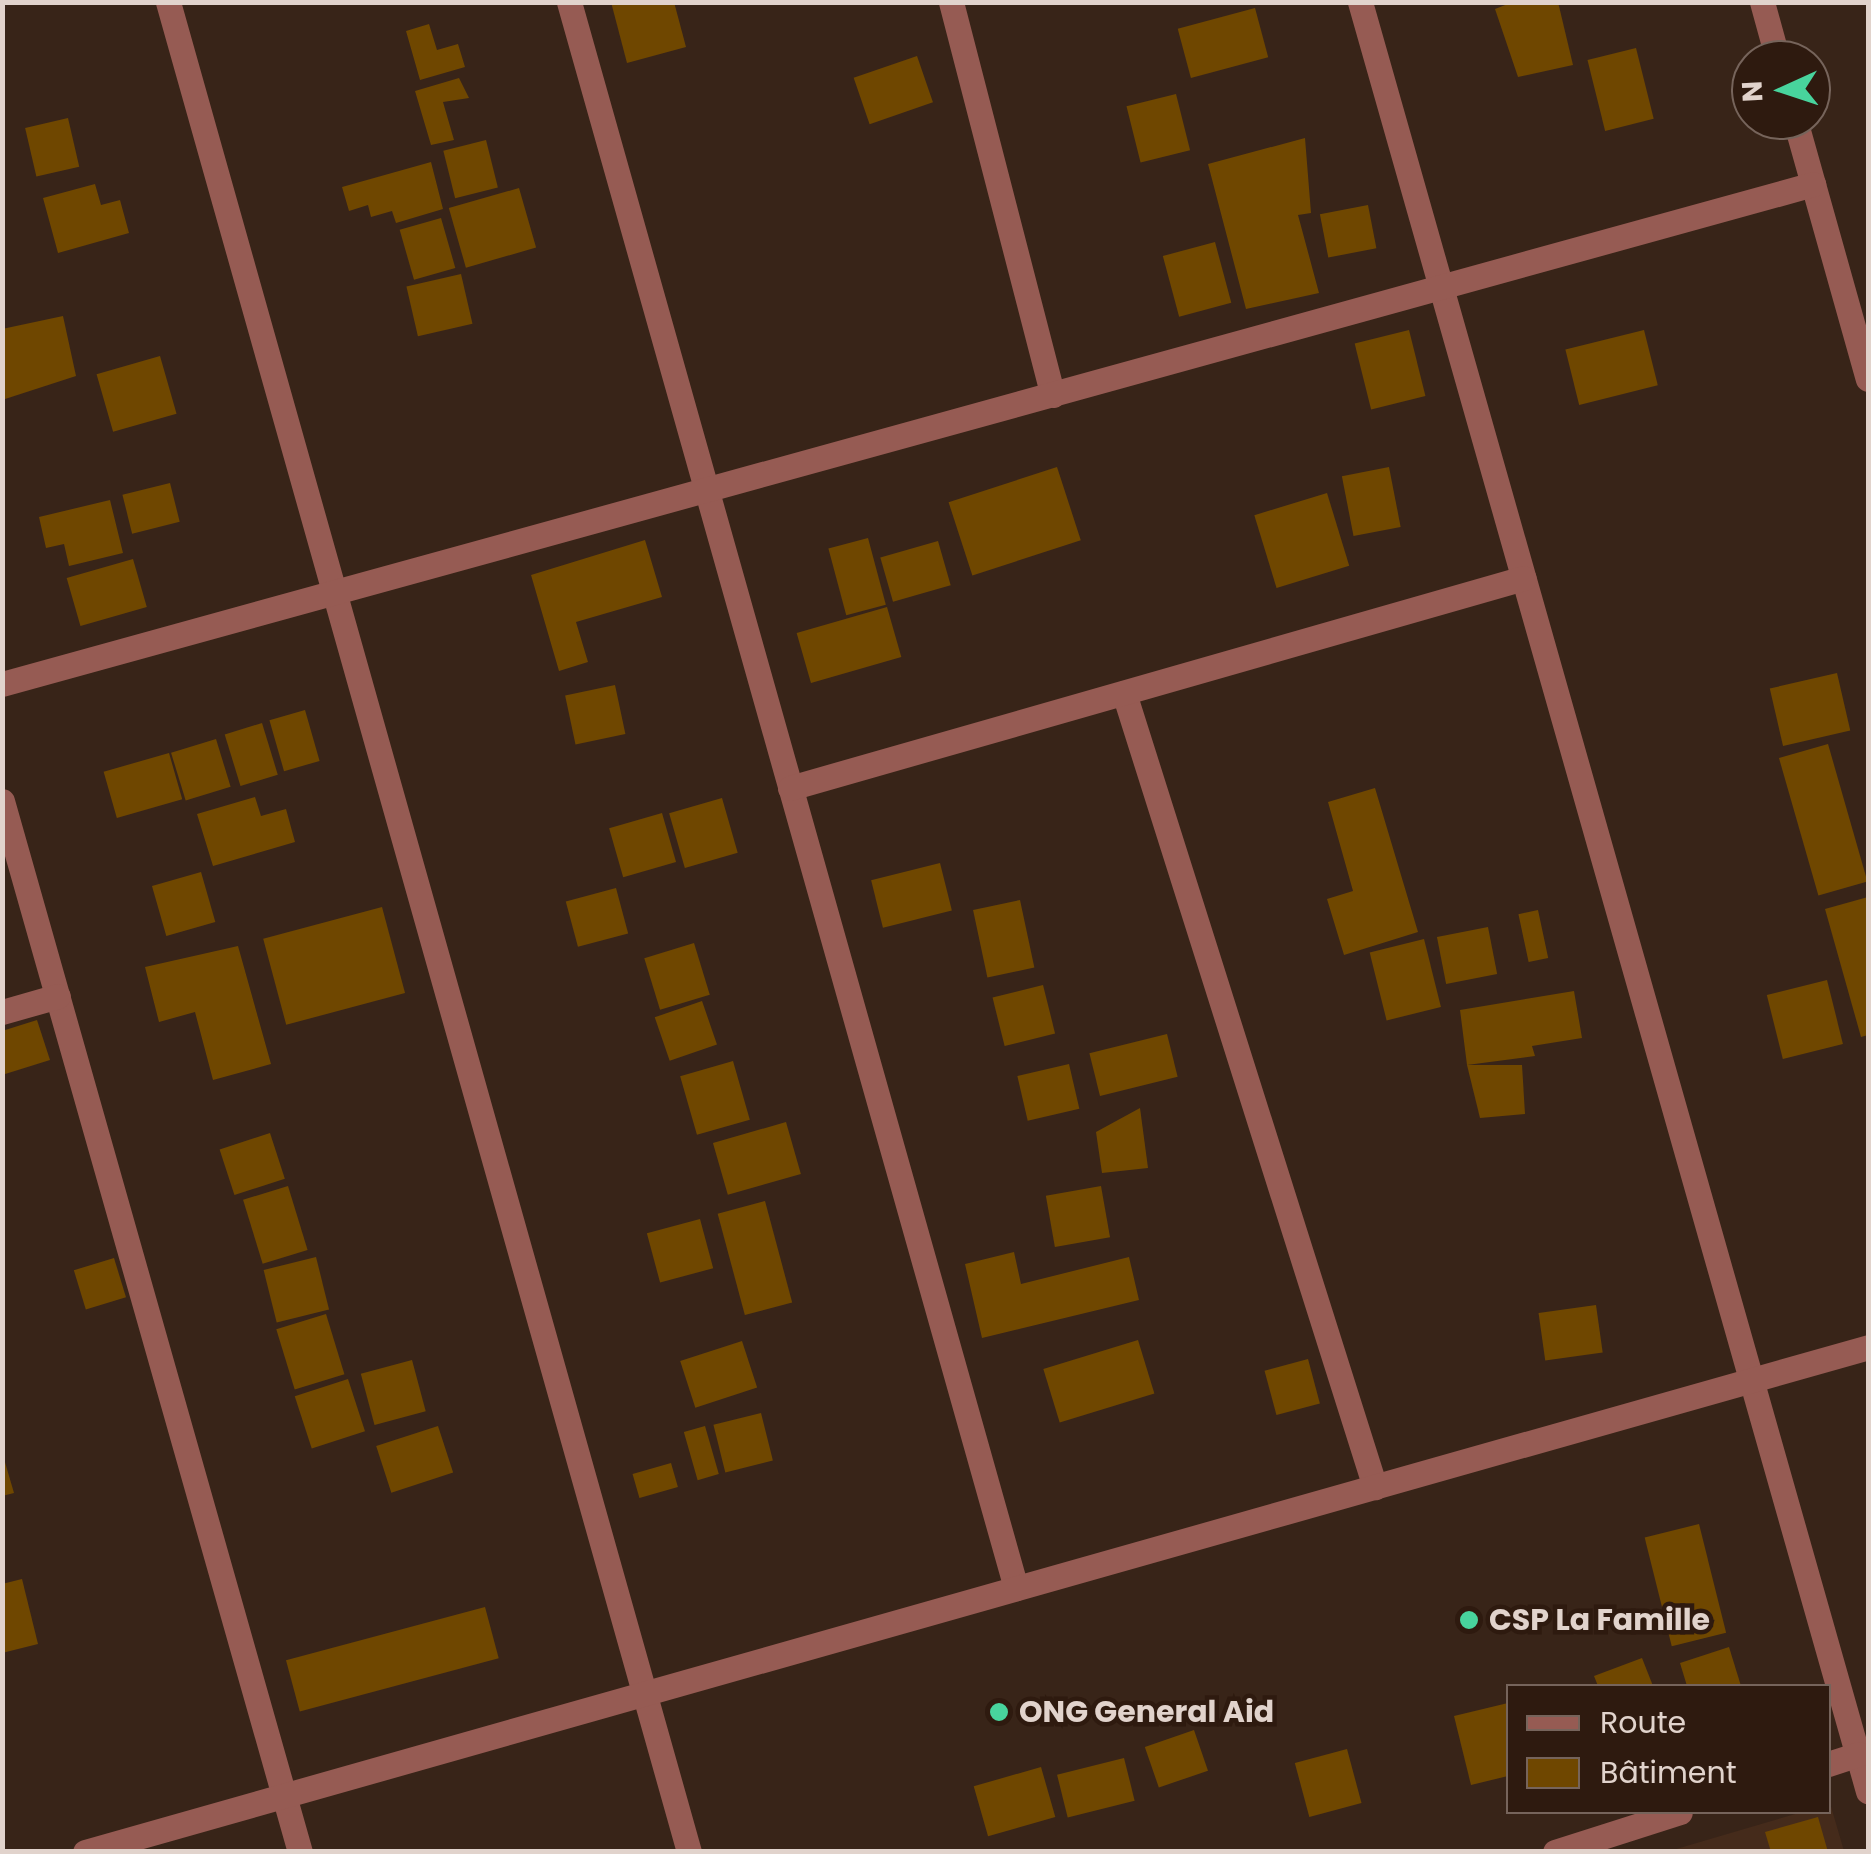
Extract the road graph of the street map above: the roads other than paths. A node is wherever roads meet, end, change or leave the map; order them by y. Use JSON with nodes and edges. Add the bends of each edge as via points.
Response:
{"nodes":[{"id":1,"x":168,"y":2,"type":"edge"},
{"id":2,"x":568,"y":2,"type":"edge"},
{"id":3,"x":951,"y":2,"type":"edge"},
{"id":4,"x":1360,"y":2,"type":"edge"},
{"id":5,"x":1762,"y":2,"type":"edge"},
{"id":6,"x":1772,"y":40,"type":"edge"},
{"id":7,"x":1801,"y":140,"type":"edge"},
{"id":8,"x":1813,"y":184,"type":"junction"},
{"id":9,"x":1440,"y":288,"type":"junction"},
{"id":10,"x":1868,"y":379,"type":"edge"},
{"id":11,"x":1053,"y":395,"type":"junction"},
{"id":12,"x":706,"y":490,"type":"junction"},
{"id":13,"x":1524,"y":578,"type":"junction"},
{"id":14,"x":334,"y":593,"type":"junction"},
{"id":15,"x":2,"y":684,"type":"edge"},
{"id":16,"x":1124,"y":692,"type":"junction"},
{"id":17,"x":790,"y":788,"type":"junction"},
{"id":18,"x":2,"y":801,"type":"edge"},
{"id":19,"x":58,"y":996,"type":"junction"},
{"id":20,"x":2,"y":1012,"type":"edge"},
{"id":21,"x":1868,"y":1347,"type":"edge"},
{"id":22,"x":1752,"y":1380,"type":"junction"},
{"id":23,"x":1375,"y":1487,"type":"junction"},
{"id":24,"x":1016,"y":1588,"type":"junction"},
{"id":25,"x":644,"y":1693,"type":"junction"},
{"id":26,"x":1858,"y":1754,"type":"junction"},
{"id":27,"x":1831,"y":1763,"type":"edge"},
{"id":28,"x":1868,"y":1791,"type":"edge"},
{"id":29,"x":284,"y":1796,"type":"junction"},
{"id":30,"x":1674,"y":1814,"type":"edge"},
{"id":31,"x":86,"y":1852,"type":"edge"},
{"id":32,"x":300,"y":1852,"type":"edge"},
{"id":33,"x":689,"y":1852,"type":"edge"},
{"id":34,"x":1555,"y":1852,"type":"edge"}],
"edges":[{"from":1,"to":14,"type":"street"},
{"from":2,"to":12,"type":"street"},
{"from":3,"to":11,"type":"street"},
{"from":4,"to":9,"type":"street"},
{"from":5,"to":6,"type":"street"},
{"from":7,"to":8,"type":"street"},
{"from":8,"to":9,"type":"street"},
{"from":8,"to":10,"type":"street"},
{"from":9,"to":11,"type":"street"},
{"from":9,"to":13,"type":"street"},
{"from":11,"to":12,"type":"street"},
{"from":12,"to":14,"type":"street"},
{"from":12,"to":17,"type":"street"},
{"from":13,"to":16,"type":"street"},
{"from":13,"to":22,"type":"street"},
{"from":14,"to":15,"type":"street"},
{"from":14,"to":25,"type":"street"},
{"from":16,"to":17,"type":"street"},
{"from":16,"to":23,"type":"street"},
{"from":17,"to":24,"type":"street"},
{"from":18,"to":19,"type":"street"},
{"from":19,"to":20,"type":"street"},
{"from":19,"to":29,"type":"street"},
{"from":21,"to":22,"type":"street"},
{"from":22,"to":23,"type":"street"},
{"from":22,"to":26,"type":"street"},
{"from":23,"to":24,"type":"street"},
{"from":24,"to":25,"type":"street"},
{"from":25,"to":29,"type":"street"},
{"from":25,"to":33,"type":"street"},
{"from":26,"to":27,"type":"street"},
{"from":26,"to":28,"type":"street"},
{"from":29,"to":31,"type":"street"},
{"from":29,"to":32,"type":"street"},
{"from":30,"to":34,"type":"street"}]}
